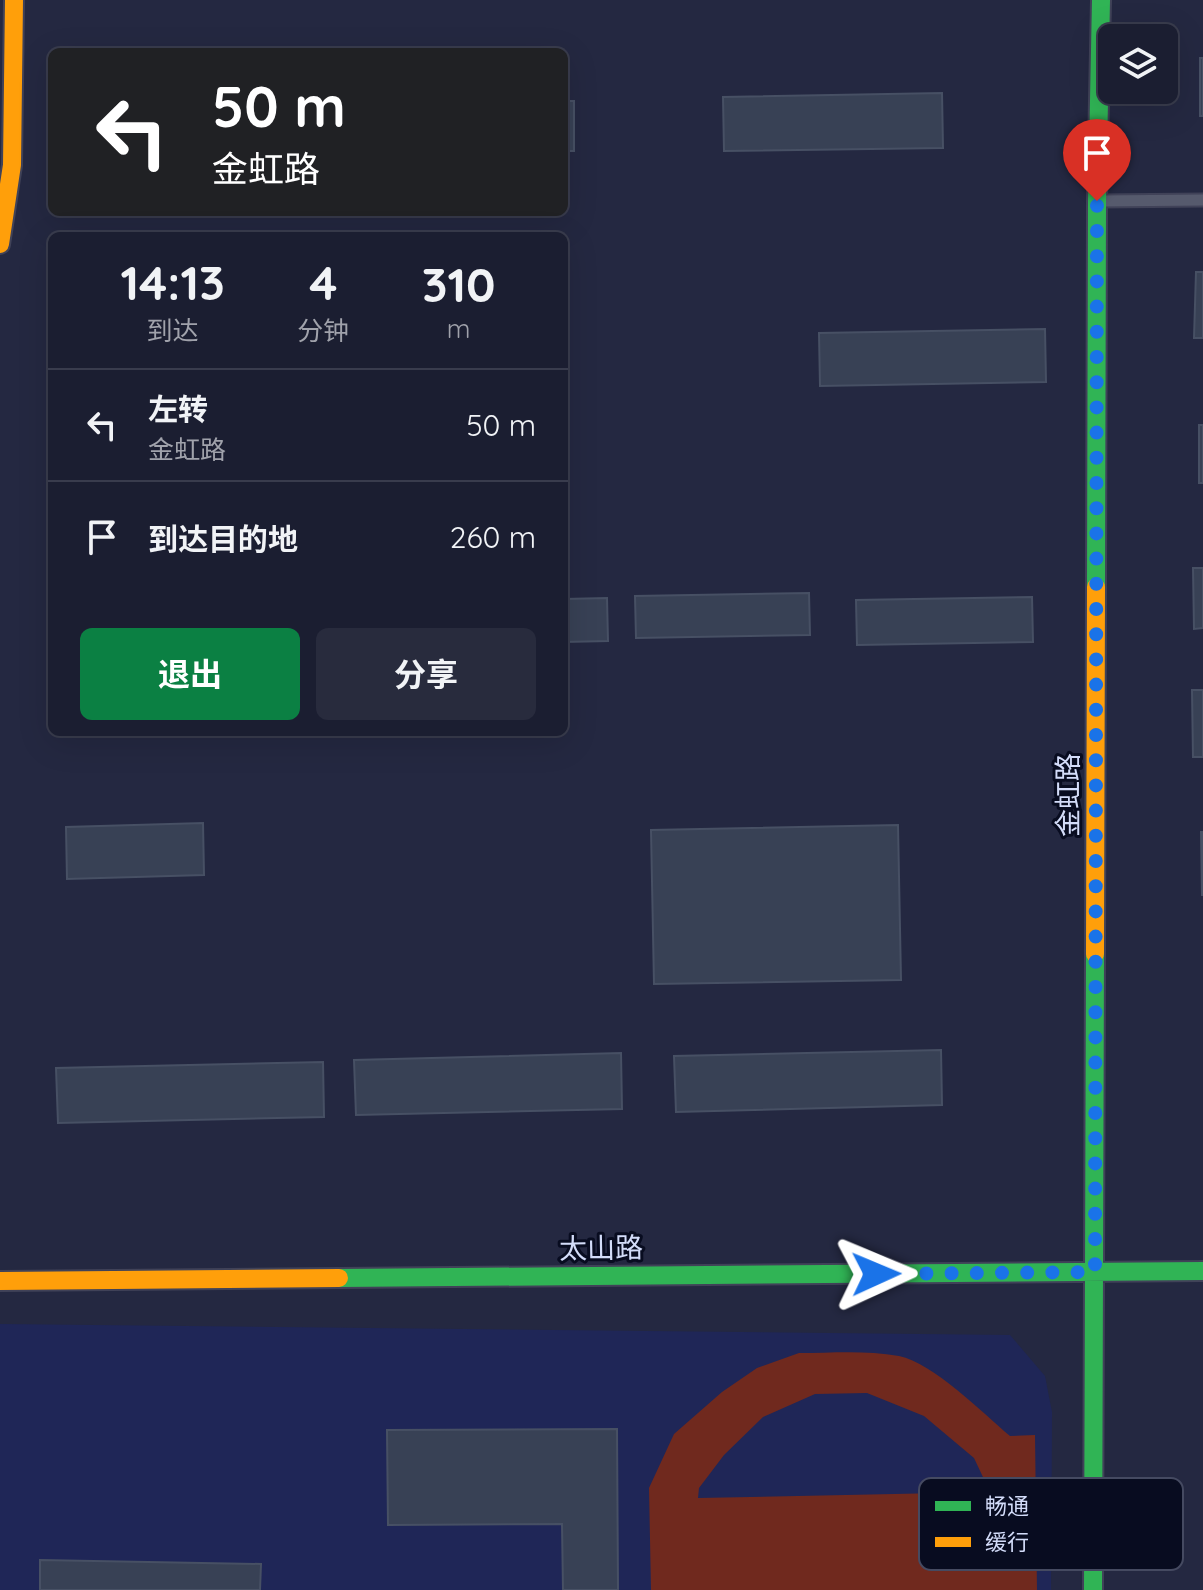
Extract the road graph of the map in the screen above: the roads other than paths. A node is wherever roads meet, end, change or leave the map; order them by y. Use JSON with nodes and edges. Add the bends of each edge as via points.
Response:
{"nodes":[{"id":1,"x":14,"y":0,"type":"edge"},
{"id":2,"x":1101,"y":0,"type":"edge"},
{"id":3,"x":1203,"y":200,"type":"edge"},
{"id":4,"x":1097,"y":201,"type":"junction"},
{"id":5,"x":0,"y":244,"type":"edge"},
{"id":6,"x":1203,"y":1271,"type":"edge"},
{"id":7,"x":1095,"y":1272,"type":"junction"},
{"id":8,"x":0,"y":1281,"type":"edge"},
{"id":9,"x":1094,"y":1478,"type":"edge"},
{"id":10,"x":1093,"y":1570,"type":"edge"},
{"id":11,"x":1093,"y":1590,"type":"edge"}],
"edges":[{"from":1,"to":5,"type":"street","via":[[12,165]]},
{"from":2,"to":4,"type":"street","name":"金虹路"},
{"from":3,"to":4,"type":"lane"},
{"from":4,"to":7,"type":"street","name":"金虹路"},
{"from":6,"to":7,"type":"street","name":"太山路"},
{"from":7,"to":8,"type":"street","name":"太山路"},
{"from":7,"to":9,"type":"street","name":"金虹路"},
{"from":10,"to":11,"type":"street","name":"金虹路"}]}
